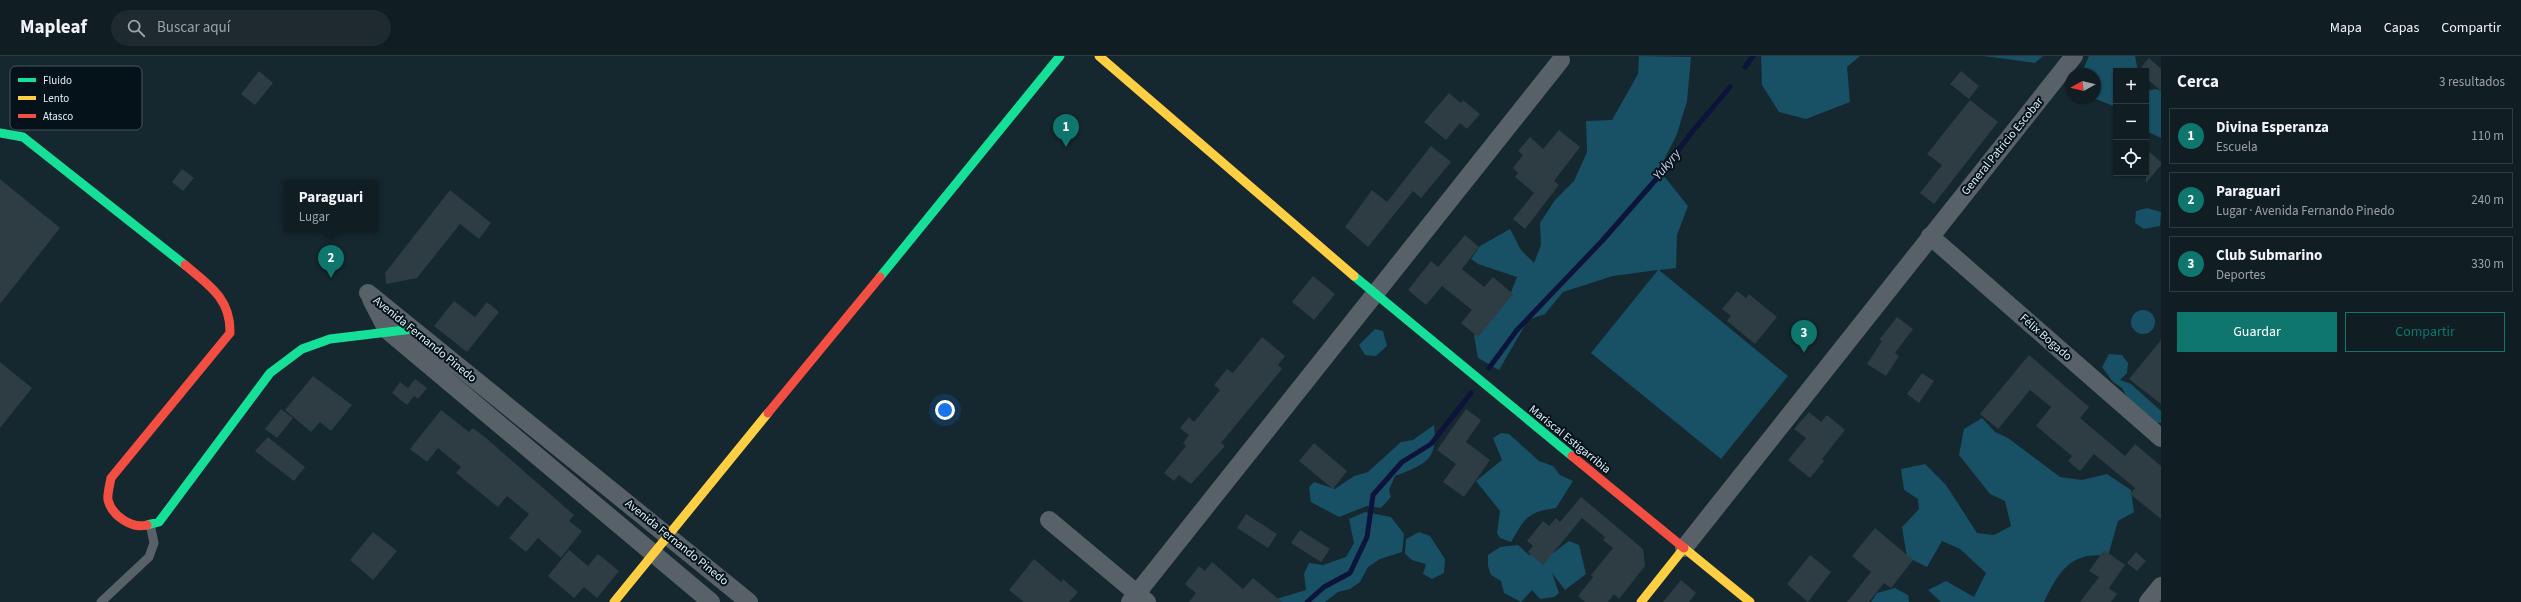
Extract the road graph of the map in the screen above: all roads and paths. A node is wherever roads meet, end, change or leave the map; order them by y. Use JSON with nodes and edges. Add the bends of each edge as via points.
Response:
{"nodes":[{"id":1,"x":1060,"y":56,"type":"edge"},
{"id":2,"x":1099,"y":56,"type":"edge"},
{"id":3,"x":2074,"y":56,"type":"edge"},
{"id":4,"x":1561,"y":60,"type":"dead end"},
{"id":5,"x":0,"y":133,"type":"edge"},
{"id":6,"x":1930,"y":236,"type":"junction"},
{"id":7,"x":1374,"y":294,"type":"junction"},
{"id":8,"x":413,"y":329,"type":"junction"},
{"id":9,"x":387,"y":330,"type":"junction"},
{"id":10,"x":2161,"y":438,"type":"edge"},
{"id":11,"x":1049,"y":520,"type":"dead end"},
{"id":12,"x":150,"y":524,"type":"junction"},
{"id":13,"x":670,"y":536,"type":"junction"},
{"id":14,"x":1684,"y":548,"type":"junction"},
{"id":15,"x":654,"y":555,"type":"junction"},
{"id":16,"x":2161,"y":586,"type":"edge"},
{"id":17,"x":1138,"y":599,"type":"edge"},
{"id":18,"x":101,"y":602,"type":"edge"},
{"id":19,"x":614,"y":602,"type":"edge"},
{"id":20,"x":711,"y":602,"type":"edge"},
{"id":21,"x":749,"y":602,"type":"edge"},
{"id":22,"x":1641,"y":602,"type":"edge"},
{"id":23,"x":1750,"y":602,"type":"edge"},
{"id":24,"x":2148,"y":602,"type":"edge"}],
"edges":[{"from":1,"to":13,"type":"street"},
{"from":2,"to":7,"type":"street","name":"Mariscal Estigarribia"},
{"from":3,"to":6,"type":"street","name":"General Patricio Escobar"},
{"from":4,"to":7,"type":"street"},
{"from":5,"to":12,"type":"street","via":[[23,137],[216,290],[226,303],[230,317],[230,333],[111,478],[108,500],[118,518],[140,527]]},
{"from":6,"to":10,"type":"street","name":"Félix Bogado"},
{"from":6,"to":14,"type":"street","name":"General Patricio Escobar"},
{"from":7,"to":14,"type":"street","name":"Mariscal Estigarribia"},
{"from":7,"to":17,"type":"street"},
{"from":8,"to":9,"type":"street"},
{"from":8,"to":9,"type":"street","name":"Avenida Fernando Pinedo","via":[[368,293]]},
{"from":8,"to":13,"type":"street","name":"Avenida Fernando Pinedo"},
{"from":9,"to":12,"type":"street","via":[[330,339],[302,349],[270,373],[159,522]]},
{"from":9,"to":15,"type":"street","name":"Avenida Fernando Pinedo"},
{"from":11,"to":17,"type":"street"},
{"from":12,"to":18,"type":"lane","via":[[154,543],[149,557]]},
{"from":13,"to":15,"type":"street"},
{"from":13,"to":21,"type":"street","name":"Avenida Fernando Pinedo"},
{"from":14,"to":22,"type":"street"},
{"from":14,"to":23,"type":"street","name":"Mariscal Estigarribia"},
{"from":15,"to":19,"type":"street"},
{"from":15,"to":20,"type":"street","name":"Avenida Fernando Pinedo"},
{"from":16,"to":24,"type":"street"}]}
